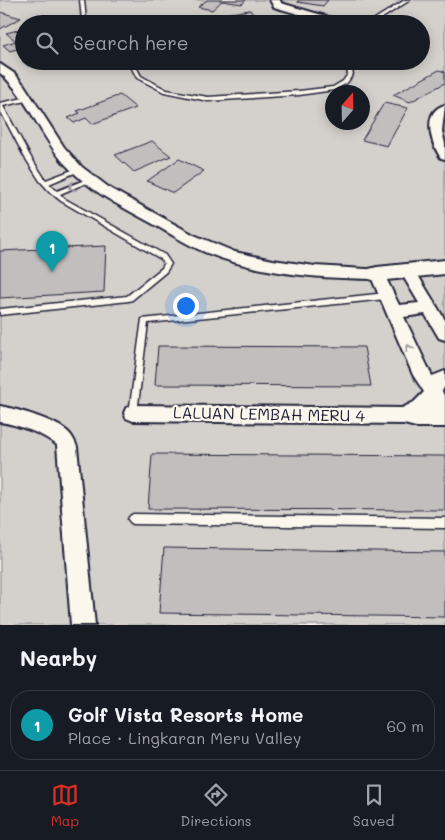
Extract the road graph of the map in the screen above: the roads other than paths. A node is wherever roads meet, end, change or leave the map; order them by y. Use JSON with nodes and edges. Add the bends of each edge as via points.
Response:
{"nodes":[{"id":1,"x":82,"y":0,"type":"edge"},
{"id":2,"x":275,"y":0,"type":"edge"},
{"id":3,"x":408,"y":0,"type":"edge"},
{"id":4,"x":84,"y":15,"type":"edge"},
{"id":5,"x":309,"y":15,"type":"edge"},
{"id":6,"x":384,"y":15,"type":"edge"},
{"id":7,"x":0,"y":67,"type":"edge"},
{"id":8,"x":135,"y":70,"type":"edge"},
{"id":9,"x":349,"y":70,"type":"edge"},
{"id":10,"x":28,"y":99,"type":"junction"},
{"id":11,"x":0,"y":105,"type":"edge"},
{"id":12,"x":445,"y":108,"type":"edge"},
{"id":13,"x":445,"y":155,"type":"edge"},
{"id":14,"x":77,"y":170,"type":"junction"},
{"id":15,"x":89,"y":180,"type":"junction"},
{"id":16,"x":45,"y":183,"type":"junction"},
{"id":17,"x":56,"y":194,"type":"junction"},
{"id":18,"x":445,"y":267,"type":"edge"},
{"id":19,"x":408,"y":271,"type":"junction"},
{"id":20,"x":377,"y":274,"type":"junction"},
{"id":21,"x":386,"y":296,"type":"junction"},
{"id":22,"x":428,"y":308,"type":"junction"},
{"id":23,"x":0,"y":312,"type":"edge"},
{"id":24,"x":393,"y":312,"type":"junction"},
{"id":25,"x":445,"y":334,"type":"edge"},
{"id":26,"x":437,"y":388,"type":"edge"},
{"id":27,"x":445,"y":409,"type":"edge"},
{"id":28,"x":133,"y":413,"type":"joint"},
{"id":29,"x":0,"y":414,"type":"edge"},
{"id":30,"x":404,"y":416,"type":"junction"},
{"id":31,"x":445,"y":419,"type":"edge"},
{"id":32,"x":133,"y":520,"type":"dead end"},
{"id":33,"x":445,"y":523,"type":"edge"},
{"id":34,"x":83,"y":625,"type":"edge"}],
"edges":[{"from":1,"to":4,"type":"lane"},
{"from":2,"to":5,"type":"street","via":[[277,5],[286,9]]},
{"from":3,"to":6,"type":"lane"},
{"from":7,"to":10,"type":"street"},
{"from":8,"to":9,"type":"lane","via":[[139,77],[166,91],[208,98],[334,88],[345,82],[351,74]]},
{"from":10,"to":11,"type":"lane"},
{"from":10,"to":14,"type":"street","via":[[58,148]]},
{"from":11,"to":16,"type":"lane","via":[[38,176]]},
{"from":12,"to":13,"type":"street","via":[[439,113],[436,123],[439,148]]},
{"from":14,"to":15,"type":"street"},
{"from":14,"to":16,"type":"lane"},
{"from":15,"to":17,"type":"lane","one_way":true},
{"from":15,"to":20,"type":"street","via":[[116,199],[210,249],[228,255],[295,268]]},
{"from":16,"to":17,"type":"lane"},
{"from":17,"to":23,"type":"lane","via":[[163,257],[167,267],[129,298]]},
{"from":18,"to":19,"type":"street"},
{"from":19,"to":20,"type":"street"},
{"from":19,"to":22,"type":"street"},
{"from":20,"to":21,"type":"street"},
{"from":21,"to":24,"type":"street"},
{"from":21,"to":28,"type":"lane","via":[[145,321]]},
{"from":22,"to":24,"type":"street"},
{"from":22,"to":25,"type":"street"},
{"from":26,"to":24,"type":"street","one_way":true,"via":[[422,375]]},
{"from":26,"to":27,"type":"street","via":[[436,401]]},
{"from":26,"to":30,"type":"street","via":[[421,407]]},
{"from":28,"to":30,"type":"street","name":"LALUAN LEMBAH MERU 4"},
{"from":29,"to":34,"type":"street","via":[[18,417],[58,435],[67,447]]},
{"from":30,"to":31,"type":"street","name":"LALUAN LEMBAH MERU 4"},
{"from":32,"to":33,"type":"lane"}]}
